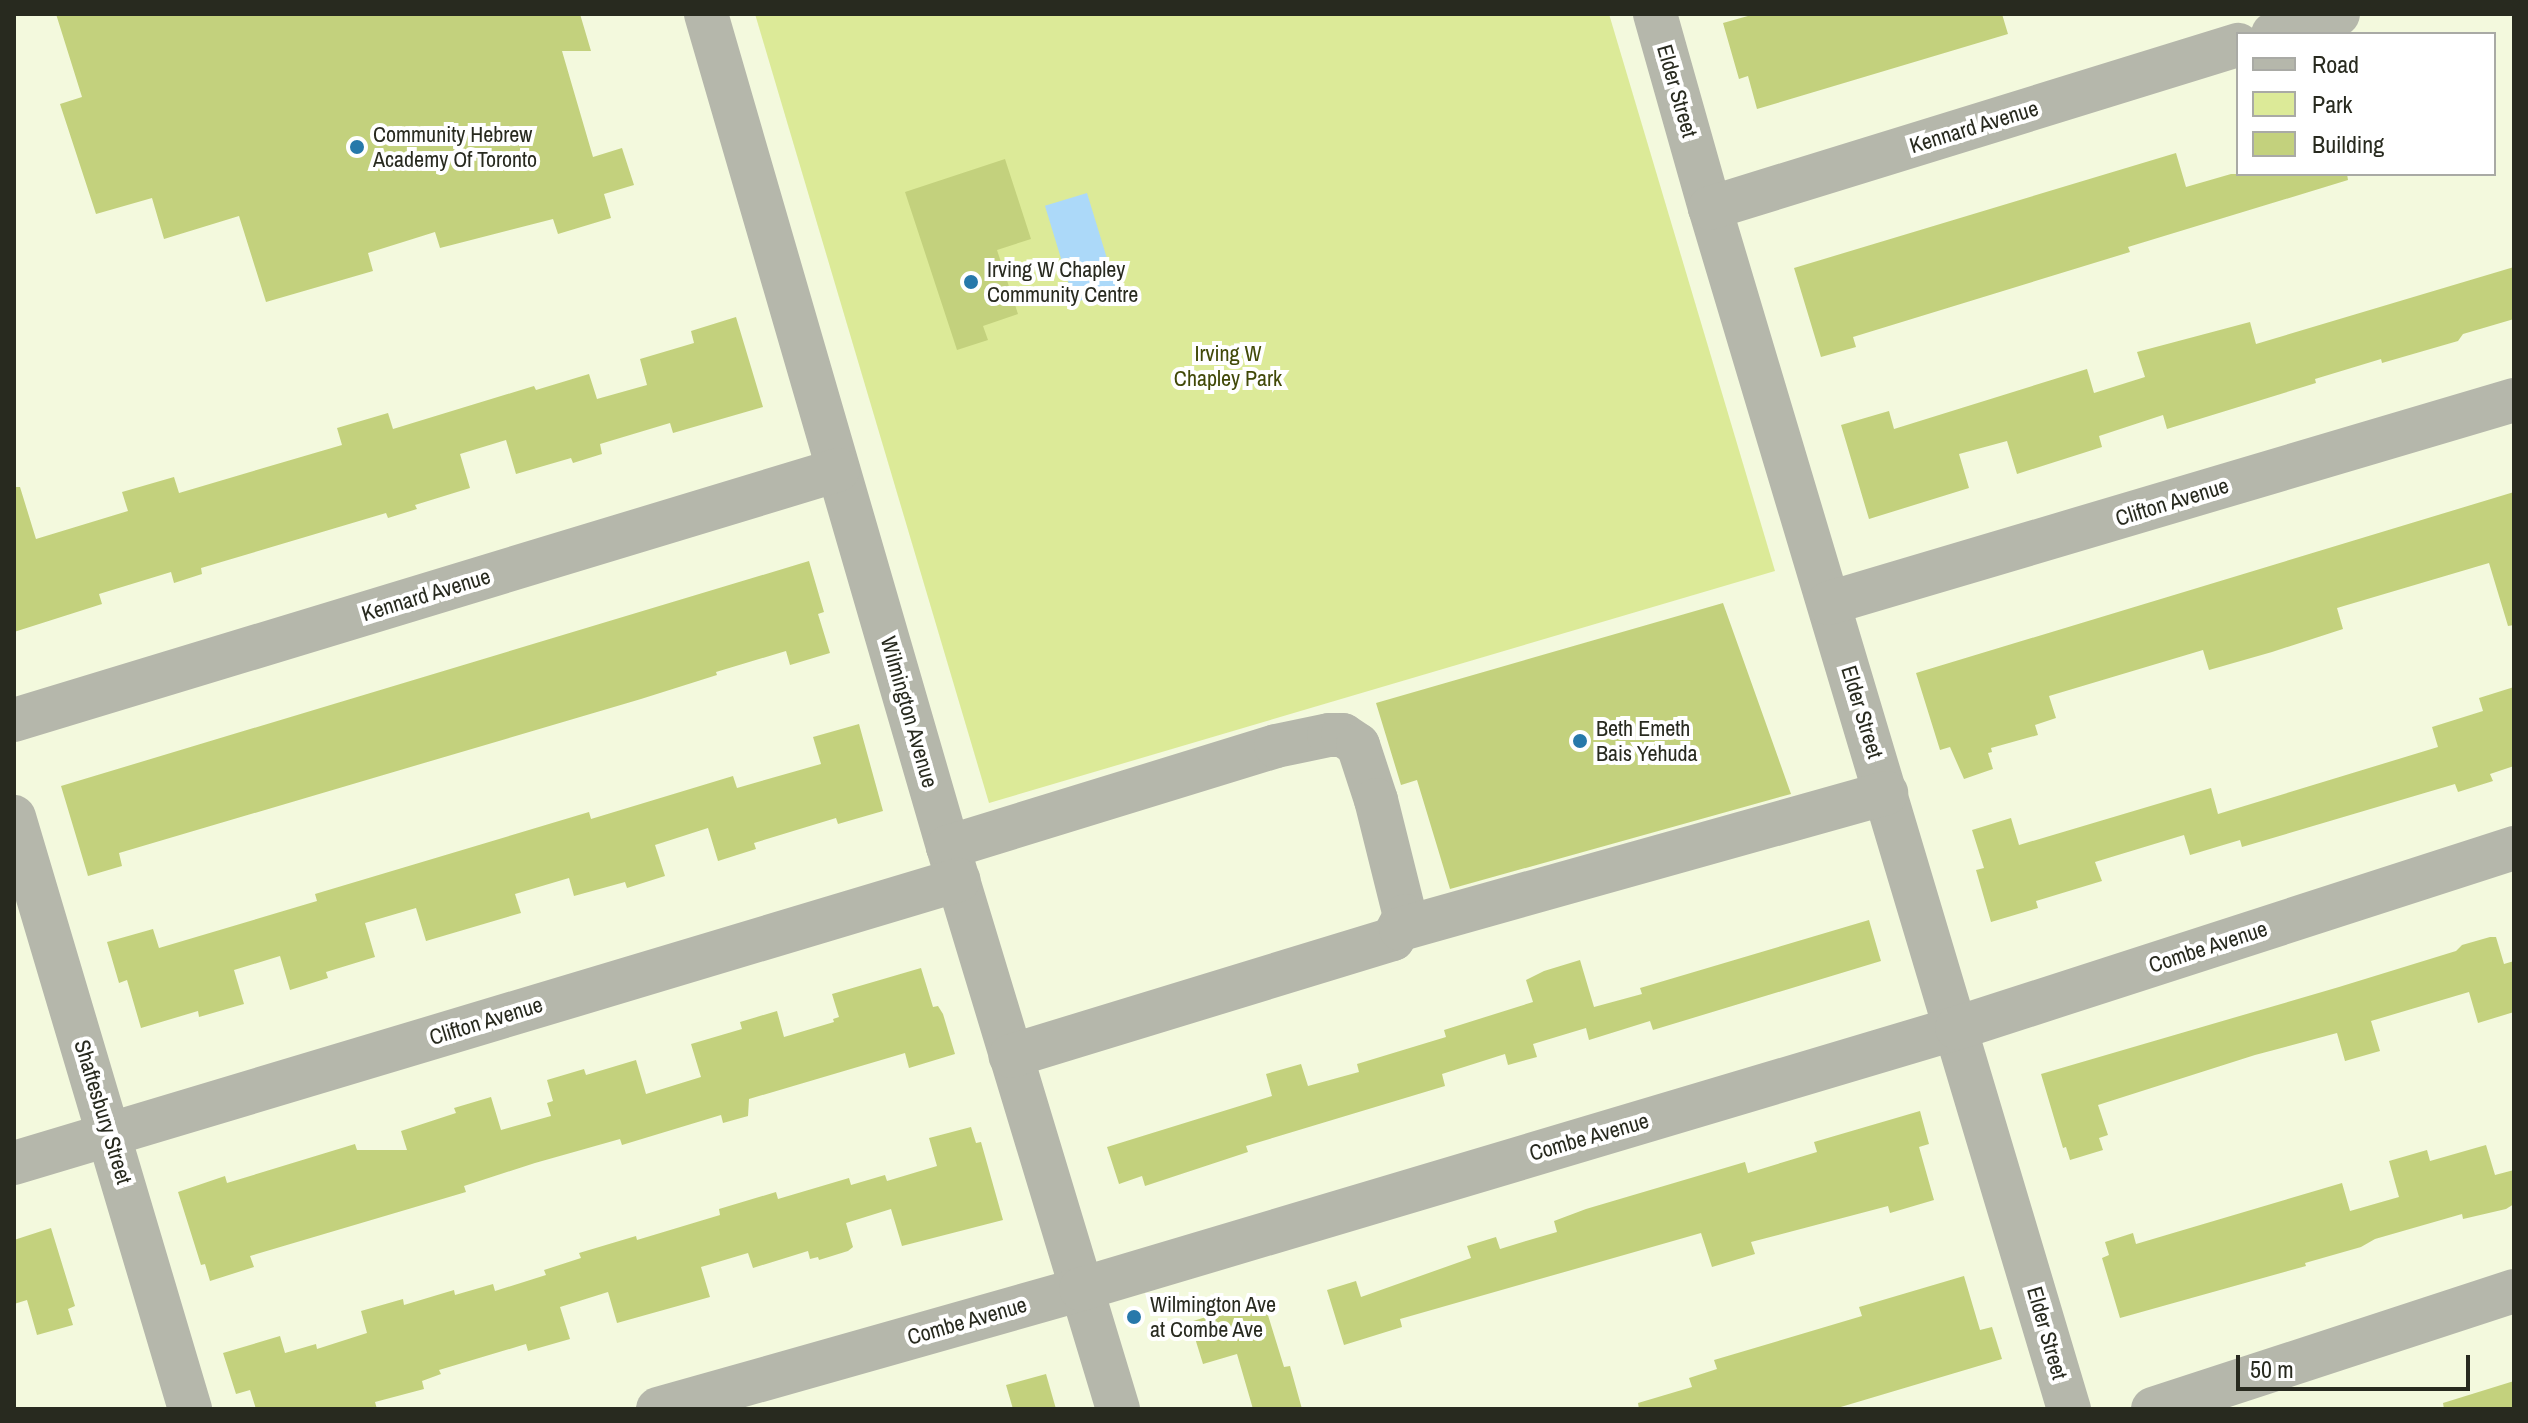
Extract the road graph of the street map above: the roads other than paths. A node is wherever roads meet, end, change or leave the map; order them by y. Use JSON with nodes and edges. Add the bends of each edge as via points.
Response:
{"nodes":[{"id":1,"x":706,"y":14,"type":"edge"},
{"id":2,"x":1655,"y":14,"type":"edge"},
{"id":3,"x":2338,"y":14,"type":"edge"},
{"id":4,"x":2280,"y":32,"type":"edge"},
{"id":5,"x":2236,"y":46,"type":"edge"},
{"id":6,"x":1710,"y":208,"type":"junction"},
{"id":7,"x":2514,"y":400,"type":"edge"},
{"id":8,"x":838,"y":470,"type":"junction"},
{"id":9,"x":1829,"y":603,"type":"junction"},
{"id":10,"x":14,"y":720,"type":"edge"},
{"id":11,"x":1886,"y":793,"type":"junction"},
{"id":12,"x":14,"y":817,"type":"edge"},
{"id":13,"x":2514,"y":848,"type":"edge"},
{"id":14,"x":953,"y":863,"type":"junction"},
{"id":15,"x":1401,"y":929,"type":"junction"},
{"id":16,"x":1957,"y":1028,"type":"junction"},
{"id":17,"x":1010,"y":1056,"type":"junction"},
{"id":18,"x":110,"y":1134,"type":"junction"},
{"id":19,"x":14,"y":1163,"type":"edge"},
{"id":20,"x":1081,"y":1289,"type":"junction"},
{"id":21,"x":2514,"y":1291,"type":"edge"},
{"id":22,"x":190,"y":1409,"type":"edge"},
{"id":23,"x":658,"y":1409,"type":"edge"},
{"id":24,"x":1118,"y":1409,"type":"edge"},
{"id":25,"x":2069,"y":1409,"type":"edge"},
{"id":26,"x":2153,"y":1409,"type":"edge"}],
"edges":[{"from":1,"to":8,"type":"street","name":"Wilmington Avenue"},
{"from":2,"to":6,"type":"street","name":"Elder Street"},
{"from":3,"to":4,"type":"street"},
{"from":5,"to":6,"type":"street","name":"Kennard Avenue"},
{"from":6,"to":9,"type":"street","name":"Elder Street"},
{"from":7,"to":9,"type":"street","name":"Clifton Avenue"},
{"from":8,"to":10,"type":"street","name":"Kennard Avenue"},
{"from":8,"to":14,"type":"street","name":"Wilmington Avenue"},
{"from":9,"to":11,"type":"street","name":"Elder Street"},
{"from":11,"to":15,"type":"street"},
{"from":11,"to":16,"type":"street","name":"Elder Street"},
{"from":12,"to":18,"type":"street","name":"Shaftesbury Street"},
{"from":13,"to":16,"type":"street","name":"Combe Avenue"},
{"from":14,"to":15,"type":"street","name":"Clifton Avenue","via":[[1276,746],[1343,735],[1358,745],[1376,800],[1399,884],[1405,916]]},
{"from":14,"to":17,"type":"street","name":"Wilmington Avenue"},
{"from":14,"to":18,"type":"street","name":"Clifton Avenue"},
{"from":15,"to":17,"type":"street","via":[[1384,944]]},
{"from":16,"to":20,"type":"street","name":"Combe Avenue"},
{"from":16,"to":25,"type":"street","name":"Elder Street"},
{"from":17,"to":20,"type":"street","name":"Wilmington Avenue"},
{"from":18,"to":19,"type":"street","name":"Clifton Avenue"},
{"from":18,"to":22,"type":"street","name":"Shaftesbury Street"},
{"from":20,"to":23,"type":"street","name":"Combe Avenue"},
{"from":20,"to":24,"type":"street","name":"Wilmington Avenue"},
{"from":21,"to":26,"type":"street"}]}
